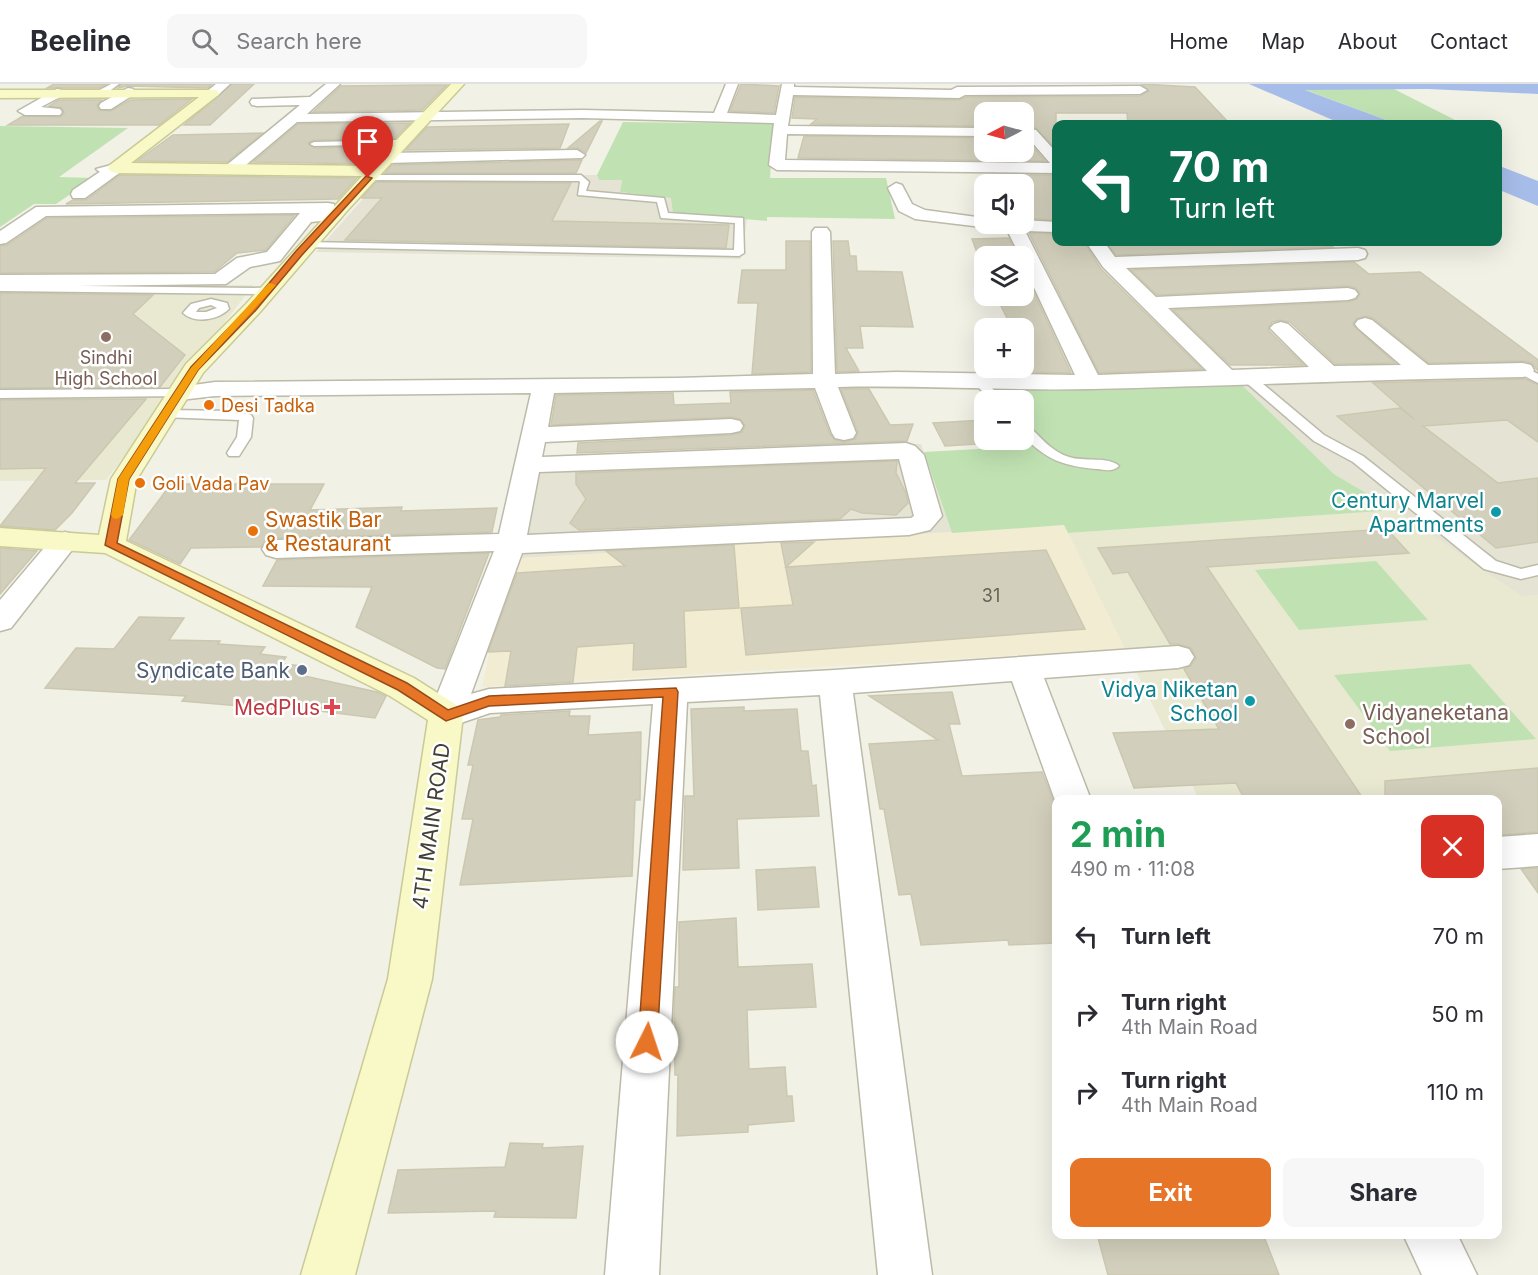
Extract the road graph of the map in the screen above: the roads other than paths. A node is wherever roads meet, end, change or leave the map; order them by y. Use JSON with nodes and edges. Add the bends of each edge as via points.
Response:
{"nodes":[{"id":1,"x":334,"y":84,"type":"edge"},
{"id":2,"x":732,"y":84,"type":"edge"},
{"id":3,"x":122,"y":88,"type":"edge"},
{"id":4,"x":218,"y":88,"type":"edge"},
{"id":5,"x":56,"y":89,"type":"edge"},
{"id":6,"x":1140,"y":90,"type":"dead end"},
{"id":7,"x":0,"y":93,"type":"edge"},
{"id":8,"x":959,"y":94,"type":"edge"},
{"id":9,"x":783,"y":95,"type":"edge"},
{"id":10,"x":706,"y":100,"type":"dead end"},
{"id":11,"x":314,"y":101,"type":"junction"},
{"id":12,"x":731,"y":101,"type":"junction"},
{"id":13,"x":257,"y":102,"type":"dead end"},
{"id":14,"x":1148,"y":103,"type":"dead end"},
{"id":15,"x":1056,"y":105,"type":"dead end"},
{"id":16,"x":55,"y":112,"type":"dead end"},
{"id":17,"x":719,"y":117,"type":"junction"},
{"id":18,"x":294,"y":118,"type":"junction"},
{"id":19,"x":781,"y":124,"type":"junction"},
{"id":20,"x":974,"y":128,"type":"edge"},
{"id":21,"x":278,"y":131,"type":"junction"},
{"id":22,"x":416,"y":132,"type":"edge"},
{"id":23,"x":1034,"y":133,"type":"edge"},
{"id":24,"x":1052,"y":133,"type":"edge"},
{"id":25,"x":1034,"y":140,"type":"edge"},
{"id":26,"x":314,"y":144,"type":"dead end"},
{"id":27,"x":577,"y":155,"type":"dead end"},
{"id":28,"x":1052,"y":157,"type":"edge"},
{"id":29,"x":989,"y":162,"type":"edge"},
{"id":30,"x":990,"y":166,"type":"junction"},
{"id":31,"x":112,"y":167,"type":"junction"},
{"id":32,"x":234,"y":167,"type":"junction"},
{"id":33,"x":1052,"y":168,"type":"edge"},
{"id":34,"x":993,"y":174,"type":"edge"},
{"id":35,"x":896,"y":188,"type":"dead end"},
{"id":36,"x":79,"y":194,"type":"dead end"},
{"id":37,"x":337,"y":212,"type":"junction"},
{"id":38,"x":974,"y":222,"type":"edge"},
{"id":39,"x":1034,"y":226,"type":"edge"},
{"id":40,"x":1052,"y":227,"type":"edge"},
{"id":41,"x":822,"y":232,"type":"dead end"},
{"id":42,"x":1018,"y":234,"type":"edge"},
{"id":43,"x":0,"y":239,"type":"edge"},
{"id":44,"x":306,"y":245,"type":"junction"},
{"id":45,"x":1098,"y":246,"type":"edge"},
{"id":46,"x":1358,"y":254,"type":"dead end"},
{"id":47,"x":1110,"y":263,"type":"junction"},
{"id":48,"x":0,"y":281,"type":"edge"},
{"id":49,"x":0,"y":288,"type":"edge"},
{"id":50,"x":1348,"y":294,"type":"dead end"},
{"id":51,"x":248,"y":302,"type":"junction"},
{"id":52,"x":1152,"y":303,"type":"junction"},
{"id":53,"x":1365,"y":324,"type":"dead end"},
{"id":54,"x":1281,"y":328,"type":"dead end"},
{"id":55,"x":1423,"y":372,"type":"junction"},
{"id":56,"x":1328,"y":373,"type":"junction"},
{"id":57,"x":1531,"y":375,"type":"edge"},
{"id":58,"x":1236,"y":377,"type":"junction"},
{"id":59,"x":978,"y":380,"type":"junction"},
{"id":60,"x":824,"y":381,"type":"junction"},
{"id":61,"x":1090,"y":382,"type":"junction"},
{"id":62,"x":544,"y":386,"type":"junction"},
{"id":63,"x":988,"y":390,"type":"edge"},
{"id":64,"x":0,"y":394,"type":"edge"},
{"id":65,"x":0,"y":403,"type":"edge"},
{"id":66,"x":173,"y":403,"type":"junction"},
{"id":67,"x":731,"y":426,"type":"dead end"},
{"id":68,"x":844,"y":433,"type":"dead end"},
{"id":69,"x":534,"y":435,"type":"junction"},
{"id":70,"x":1034,"y":438,"type":"edge"},
{"id":71,"x":234,"y":453,"type":"dead end"},
{"id":72,"x":527,"y":465,"type":"junction"},
{"id":73,"x":1112,"y":466,"type":"dead end"},
{"id":74,"x":0,"y":537,"type":"edge"},
{"id":75,"x":65,"y":541,"type":"junction"},
{"id":76,"x":111,"y":545,"type":"junction"},
{"id":77,"x":276,"y":549,"type":"dead end"},
{"id":78,"x":778,"y":550,"type":"dead end"},
{"id":79,"x":509,"y":551,"type":"junction"},
{"id":80,"x":1538,"y":570,"type":"edge"},
{"id":81,"x":0,"y":621,"type":"edge"},
{"id":82,"x":1178,"y":657,"type":"dead end"},
{"id":83,"x":1023,"y":667,"type":"junction"},
{"id":84,"x":835,"y":682,"type":"junction"},
{"id":85,"x":671,"y":692,"type":"junction"},
{"id":86,"x":446,"y":716,"type":"junction"},
{"id":87,"x":1071,"y":795,"type":"edge"},
{"id":88,"x":1538,"y":850,"type":"edge"},
{"id":89,"x":1502,"y":853,"type":"edge"},
{"id":90,"x":1432,"y":1239,"type":"edge"},
{"id":91,"x":328,"y":1275,"type":"edge"},
{"id":92,"x":632,"y":1275,"type":"edge"},
{"id":93,"x":904,"y":1275,"type":"edge"},
{"id":94,"x":1450,"y":1275,"type":"edge"}],
"edges":[{"from":1,"to":11,"type":"street"},
{"from":2,"to":12,"type":"street"},
{"from":3,"to":4,"type":"street"},
{"from":3,"to":5,"type":"street","via":[[103,99]]},
{"from":4,"to":31,"type":"street"},
{"from":5,"to":7,"type":"street"},
{"from":5,"to":16,"type":"street","via":[[25,111]]},
{"from":6,"to":8,"type":"street"},
{"from":8,"to":9,"type":"street"},
{"from":9,"to":19,"type":"street"},
{"from":10,"to":12,"type":"street"},
{"from":11,"to":13,"type":"street"},
{"from":11,"to":18,"type":"street"},
{"from":12,"to":17,"type":"street"},
{"from":14,"to":15,"type":"street"},
{"from":17,"to":19,"type":"street"},
{"from":17,"to":22,"type":"street","via":[[583,114]]},
{"from":18,"to":21,"type":"street"},
{"from":18,"to":22,"type":"street"},
{"from":19,"to":20,"type":"street","via":[[856,136],[922,136]]},
{"from":19,"to":30,"type":"street","via":[[777,165]]},
{"from":21,"to":22,"type":"street"},
{"from":21,"to":32,"type":"street"},
{"from":22,"to":26,"type":"lane"},
{"from":22,"to":27,"type":"street"},
{"from":22,"to":32,"type":"street"},
{"from":22,"to":37,"type":"street"},
{"from":22,"to":44,"type":"lane","via":[[581,178],[585,182],[581,193],[661,200],[664,216],[740,220],[739,253]]},
{"from":23,"to":24,"type":"street"},
{"from":25,"to":28,"type":"street"},
{"from":29,"to":30,"type":"street"},
{"from":30,"to":33,"type":"street"},
{"from":30,"to":34,"type":"street"},
{"from":31,"to":32,"type":"street"},
{"from":31,"to":36,"type":"street"},
{"from":35,"to":38,"type":"street","via":[[905,207],[921,215]]},
{"from":37,"to":43,"type":"street","via":[[42,211]]},
{"from":37,"to":44,"type":"street"},
{"from":37,"to":48,"type":"street","via":[[306,217],[273,257],[244,262],[219,280]]},
{"from":39,"to":40,"type":"street"},
{"from":41,"to":60,"type":"street"},
{"from":42,"to":61,"type":"street"},
{"from":44,"to":51,"type":"street"},
{"from":45,"to":47,"type":"street"},
{"from":46,"to":47,"type":"street"},
{"from":47,"to":52,"type":"street"},
{"from":49,"to":51,"type":"lane"},
{"from":50,"to":52,"type":"street"},
{"from":51,"to":66,"type":"street"},
{"from":52,"to":58,"type":"street"},
{"from":53,"to":55,"type":"street"},
{"from":54,"to":56,"type":"street"},
{"from":55,"to":56,"type":"street"},
{"from":55,"to":57,"type":"street"},
{"from":56,"to":58,"type":"street"},
{"from":58,"to":61,"type":"street"},
{"from":58,"to":80,"type":"lane","via":[[1318,438],[1358,459],[1490,565],[1521,574]]},
{"from":59,"to":60,"type":"street"},
{"from":59,"to":61,"type":"street"},
{"from":59,"to":63,"type":"lane"},
{"from":60,"to":62,"type":"street"},
{"from":60,"to":68,"type":"street"},
{"from":62,"to":66,"type":"street","via":[[215,389]]},
{"from":62,"to":69,"type":"street"},
{"from":64,"to":66,"type":"lane"},
{"from":65,"to":66,"type":"lane"},
{"from":66,"to":71,"type":"lane","via":[[246,418],[244,437]]},
{"from":66,"to":76,"type":"street","via":[[124,479]]},
{"from":67,"to":69,"type":"street"},
{"from":69,"to":72,"type":"street"},
{"from":70,"to":73,"type":"lane","via":[[1055,458]]},
{"from":72,"to":79,"type":"street"},
{"from":72,"to":79,"type":"street","via":[[906,451],[911,454],[928,516],[920,525],[901,527]]},
{"from":74,"to":75,"type":"street"},
{"from":75,"to":76,"type":"street"},
{"from":75,"to":81,"type":"street"},
{"from":76,"to":86,"type":"street","name":"4TH MAIN ROAD","via":[[402,687]]},
{"from":77,"to":79,"type":"street"},
{"from":78,"to":79,"type":"street"},
{"from":79,"to":86,"type":"street"},
{"from":82,"to":83,"type":"street"},
{"from":83,"to":84,"type":"street"},
{"from":83,"to":87,"type":"street"},
{"from":84,"to":85,"type":"street"},
{"from":84,"to":93,"type":"street"},
{"from":85,"to":86,"type":"street","via":[[489,701]]},
{"from":85,"to":92,"type":"street"},
{"from":86,"to":91,"type":"street","name":"4TH MAIN ROAD","via":[[410,979]]},
{"from":88,"to":89,"type":"street"},
{"from":90,"to":94,"type":"street"}]}
